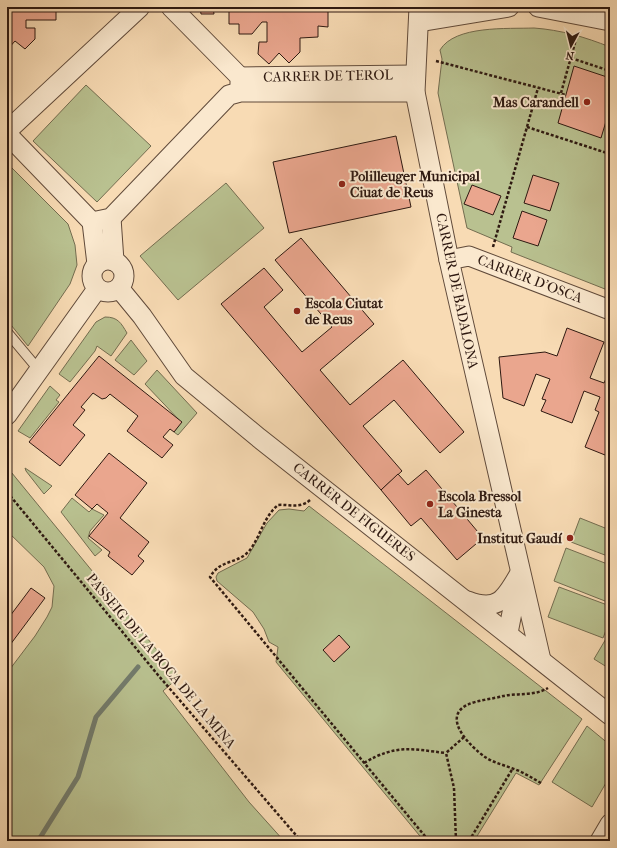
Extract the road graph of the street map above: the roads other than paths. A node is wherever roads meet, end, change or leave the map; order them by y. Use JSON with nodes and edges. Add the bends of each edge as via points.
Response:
{"nodes":[{"id":1,"x":138,"y":7,"type":"edge"},
{"id":2,"x":171,"y":7,"type":"edge"},
{"id":3,"x":508,"y":7,"type":"edge"},
{"id":4,"x":538,"y":7,"type":"edge"},
{"id":5,"x":419,"y":14,"type":"edge"},
{"id":6,"x":610,"y":19,"type":"edge"},
{"id":7,"x":240,"y":84,"type":"junction"},
{"id":8,"x":415,"y":84,"type":"junction"},
{"id":9,"x":7,"y":131,"type":"edge"},
{"id":10,"x":7,"y":134,"type":"edge"},
{"id":11,"x":111,"y":218,"type":"junction"},
{"id":12,"x":92,"y":222,"type":"junction"},
{"id":13,"x":449,"y":260,"type":"junction"},
{"id":14,"x":105,"y":262,"type":"junction"},
{"id":15,"x":119,"y":288,"type":"junction"},
{"id":16,"x":97,"y":289,"type":"junction"},
{"id":17,"x":610,"y":310,"type":"edge"},
{"id":18,"x":7,"y":332,"type":"edge"},
{"id":19,"x":38,"y":369,"type":"junction"},
{"id":20,"x":7,"y":415,"type":"edge"},
{"id":21,"x":520,"y":573,"type":"junction"},
{"id":22,"x":465,"y":599,"type":"junction"},
{"id":23,"x":529,"y":608,"type":"junction"},
{"id":24,"x":508,"y":633,"type":"junction"},
{"id":25,"x":541,"y":660,"type":"junction"},
{"id":26,"x":610,"y":715,"type":"edge"},
{"id":27,"x":610,"y":824,"type":"edge"},
{"id":28,"x":600,"y":841,"type":"edge"}],
"edges":[{"from":1,"to":9,"type":"street"},
{"from":2,"to":7,"type":"street"},
{"from":3,"to":5,"type":"street"},
{"from":4,"to":6,"type":"street"},
{"from":5,"to":8,"type":"street","name":"CARRER DE BADALONA"},
{"from":7,"to":8,"type":"street","name":"CARRER DE TEROL"},
{"from":7,"to":11,"type":"street"},
{"from":8,"to":13,"type":"street","name":"CARRER DE BADALONA"},
{"from":10,"to":12,"type":"street"},
{"from":11,"to":12,"type":"street"},
{"from":11,"to":14,"type":"street"},
{"from":12,"to":14,"type":"street"},
{"from":13,"to":17,"type":"street","name":"CARRER D'OSCA","via":[[469,256]]},
{"from":13,"to":21,"type":"street","name":"CARRER DE BADALONA"},
{"from":14,"to":15,"type":"street","via":[[122,268],[124,278]]},
{"from":14,"to":16,"type":"street","via":[[91,276]]},
{"from":15,"to":16,"type":"street","via":[[106,293]]},
{"from":15,"to":22,"type":"street","name":"CARRER DE FIGUERES","via":[[184,376]]},
{"from":16,"to":19,"type":"street"},
{"from":18,"to":19,"type":"lane"},
{"from":19,"to":20,"type":"street"},
{"from":21,"to":22,"type":"street","via":[[503,599],[495,605],[475,604]]},
{"from":21,"to":23,"type":"street","name":"CARRER DE BADALONA"},
{"from":21,"to":24,"type":"street","name":"CARRER DE BADALONA"},
{"from":22,"to":24,"type":"street","name":"CARRER DE FIGUERES"},
{"from":23,"to":24,"type":"street","via":[[522,630]]},
{"from":23,"to":25,"type":"street","name":"CARRER DE BADALONA"},
{"from":24,"to":25,"type":"street","name":"CARRER DE FIGUERES"},
{"from":25,"to":26,"type":"street","name":"CARRER DE FIGUERES"},
{"from":27,"to":28,"type":"street"}]}
